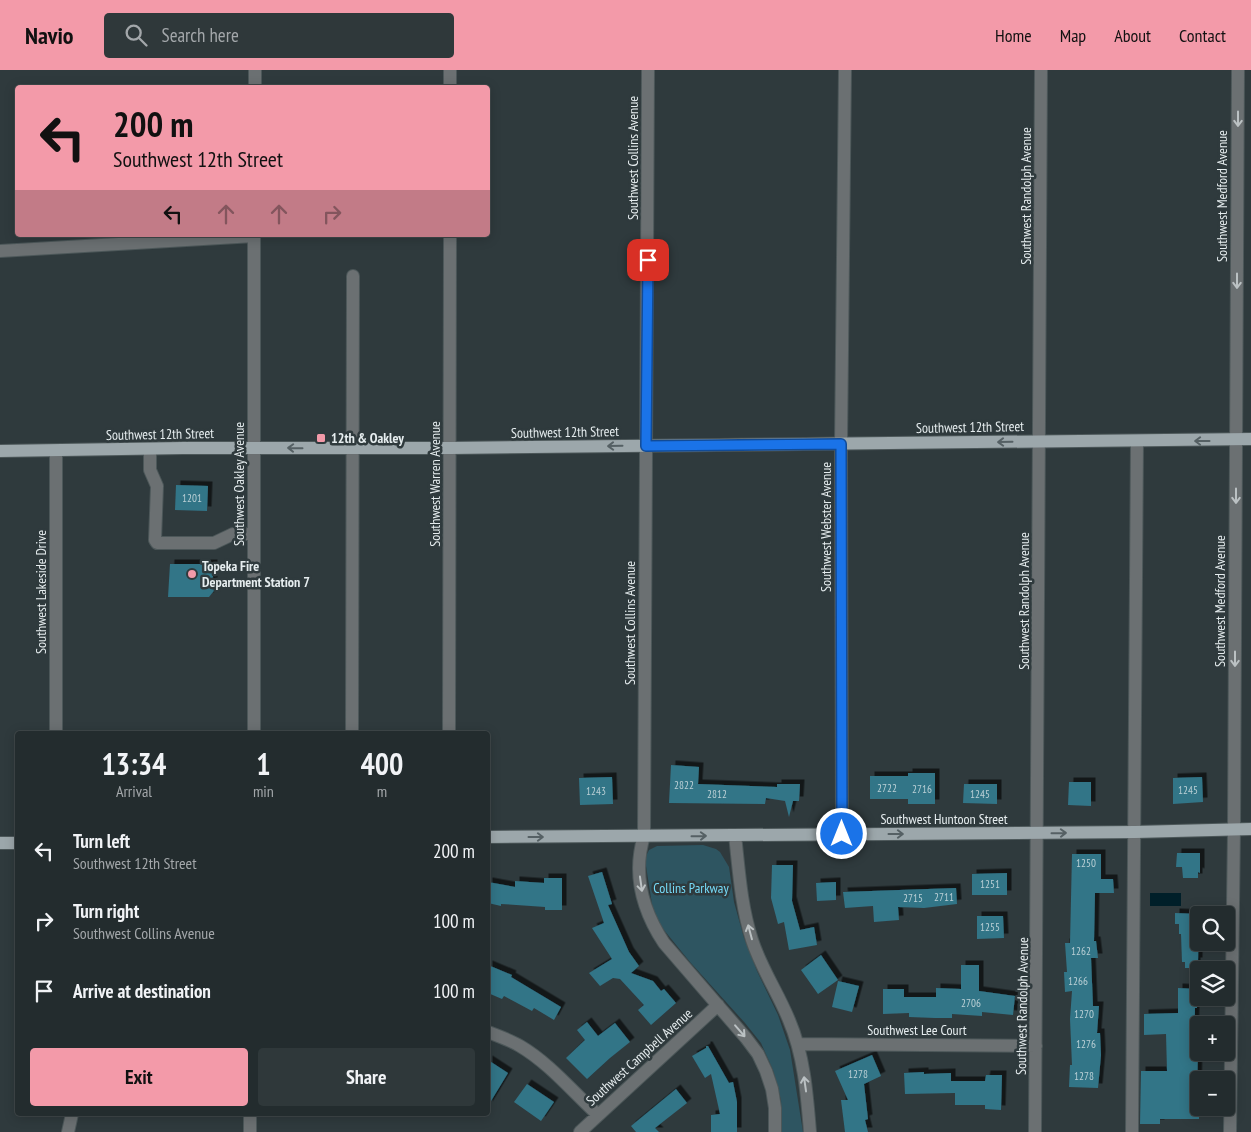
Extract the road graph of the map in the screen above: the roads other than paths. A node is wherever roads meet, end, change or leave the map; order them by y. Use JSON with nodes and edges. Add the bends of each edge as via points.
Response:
{"nodes":[{"id":1,"x":255,"y":70,"type":"edge"},
{"id":2,"x":450,"y":70,"type":"edge"},
{"id":3,"x":648,"y":70,"type":"edge"},
{"id":4,"x":845,"y":70,"type":"edge"},
{"id":5,"x":1041,"y":70,"type":"edge"},
{"id":6,"x":1238,"y":70,"type":"edge"},
{"id":7,"x":255,"y":85,"type":"edge"},
{"id":8,"x":450,"y":85,"type":"edge"},
{"id":9,"x":237,"y":237,"type":"edge"},
{"id":10,"x":254,"y":237,"type":"edge"},
{"id":11,"x":450,"y":237,"type":"edge"},
{"id":12,"x":0,"y":251,"type":"edge"},
{"id":13,"x":353,"y":276,"type":"dead end"},
{"id":14,"x":1236,"y":439,"type":"junction"},
{"id":15,"x":1251,"y":439,"type":"edge"},
{"id":16,"x":1137,"y":441,"type":"junction"},
{"id":17,"x":1040,"y":442,"type":"junction"},
{"id":18,"x":841,"y":444,"type":"junction"},
{"id":19,"x":646,"y":446,"type":"junction"},
{"id":20,"x":254,"y":448,"type":"junction"},
{"id":21,"x":450,"y":448,"type":"junction"},
{"id":22,"x":150,"y":449,"type":"junction"},
{"id":23,"x":352,"y":449,"type":"junction"},
{"id":24,"x":0,"y":451,"type":"edge"},
{"id":25,"x":56,"y":451,"type":"junction"},
{"id":26,"x":254,"y":534,"type":"junction"},
{"id":27,"x":56,"y":731,"type":"edge"},
{"id":28,"x":254,"y":731,"type":"edge"},
{"id":29,"x":352,"y":731,"type":"edge"},
{"id":30,"x":449,"y":731,"type":"edge"},
{"id":31,"x":1251,"y":829,"type":"edge"},
{"id":32,"x":1234,"y":830,"type":"junction"},
{"id":33,"x":1135,"y":832,"type":"junction"},
{"id":34,"x":1038,"y":833,"type":"junction"},
{"id":35,"x":842,"y":834,"type":"junction"},
{"id":36,"x":735,"y":835,"type":"junction"},
{"id":37,"x":644,"y":836,"type":"junction"},
{"id":38,"x":490,"y":837,"type":"edge"},
{"id":39,"x":0,"y":843,"type":"edge"},
{"id":40,"x":15,"y":843,"type":"edge"},
{"id":41,"x":718,"y":1005,"type":"junction"},
{"id":42,"x":490,"y":1033,"type":"edge"},
{"id":43,"x":798,"y":1044,"type":"junction"},
{"id":44,"x":1036,"y":1046,"type":"junction"},
{"id":45,"x":598,"y":1115,"type":"junction"},
{"id":46,"x":72,"y":1116,"type":"edge"},
{"id":47,"x":250,"y":1116,"type":"edge"},
{"id":48,"x":68,"y":1132,"type":"edge"},
{"id":49,"x":250,"y":1132,"type":"edge"},
{"id":50,"x":580,"y":1132,"type":"edge"},
{"id":51,"x":775,"y":1132,"type":"edge"},
{"id":52,"x":810,"y":1132,"type":"edge"},
{"id":53,"x":1035,"y":1132,"type":"edge"},
{"id":54,"x":1132,"y":1132,"type":"edge"},
{"id":55,"x":1230,"y":1132,"type":"edge"}],
"edges":[{"from":1,"to":7,"type":"street"},
{"from":2,"to":8,"type":"street"},
{"from":3,"to":19,"type":"street","name":"Southwest Collins Avenue"},
{"from":4,"to":18,"type":"street","name":"Southwest Webster Avenue"},
{"from":5,"to":17,"type":"street","name":"Southwest Randolph Avenue"},
{"from":6,"to":14,"type":"street","name":"Southwest Medford Avenue","one_way":true},
{"from":9,"to":12,"type":"street"},
{"from":10,"to":20,"type":"street","name":"Southwest Oakley Avenue"},
{"from":11,"to":21,"type":"street","name":"Southwest Warren Avenue"},
{"from":13,"to":23,"type":"street"},
{"from":14,"to":15,"type":"main road","name":"Southwest 12th Street"},
{"from":14,"to":16,"type":"main road","name":"Southwest 12th Street","one_way":true},
{"from":14,"to":32,"type":"street","name":"Southwest Medford Avenue","one_way":true},
{"from":16,"to":17,"type":"main road","name":"Southwest 12th Street"},
{"from":16,"to":33,"type":"street"},
{"from":17,"to":18,"type":"main road","name":"Southwest 12th Street","one_way":true},
{"from":17,"to":34,"type":"street","name":"Southwest Randolph Avenue"},
{"from":18,"to":19,"type":"main road","name":"Southwest 12th Street"},
{"from":18,"to":35,"type":"street","name":"Southwest Webster Avenue"},
{"from":19,"to":21,"type":"main road","name":"Southwest 12th Street","one_way":true},
{"from":19,"to":37,"type":"street","name":"Southwest Collins Avenue"},
{"from":20,"to":22,"type":"main road","name":"Southwest 12th Street"},
{"from":23,"to":20,"type":"main road","name":"Southwest 12th Street","one_way":true},
{"from":20,"to":26,"type":"street","name":"Southwest Oakley Avenue"},
{"from":21,"to":23,"type":"main road","name":"Southwest 12th Street"},
{"from":21,"to":30,"type":"street","name":"Southwest Warren Avenue"},
{"from":22,"to":25,"type":"main road","name":"Southwest 12th Street"},
{"from":22,"to":26,"type":"street","via":[[150,470],[156,486],[157,543],[214,543],[234,534]]},
{"from":23,"to":29,"type":"street"},
{"from":24,"to":25,"type":"main road","name":"Southwest 12th Street"},
{"from":25,"to":27,"type":"street","name":"Southwest Lakeside Drive"},
{"from":26,"to":28,"type":"street","name":"Southwest Oakley Avenue"},
{"from":31,"to":32,"type":"main road","name":"Southwest Huntoon Street"},
{"from":32,"to":33,"type":"main road","name":"Southwest Huntoon Street"},
{"from":32,"to":55,"type":"street","name":"Southwest Medford Avenue"},
{"from":34,"to":33,"type":"main road","name":"Southwest Huntoon Street","one_way":true},
{"from":33,"to":54,"type":"street"},
{"from":35,"to":34,"type":"main road","name":"Southwest Huntoon Street","one_way":true},
{"from":34,"to":44,"type":"street","name":"Southwest Randolph Avenue"},
{"from":35,"to":36,"type":"main road","name":"Southwest Huntoon Street"},
{"from":37,"to":36,"type":"main road","name":"Southwest Huntoon Street","one_way":true},
{"from":43,"to":36,"type":"street","one_way":true,"via":[[752,941],[740,886]]},
{"from":38,"to":37,"type":"main road","name":"Southwest Huntoon Street","one_way":true},
{"from":37,"to":41,"type":"street","name":"Southwest Collins Avenue","one_way":true,"via":[[639,868],[647,912],[653,926]]},
{"from":39,"to":40,"type":"main road"},
{"from":41,"to":45,"type":"street","name":"Southwest Campbell Avenue"},
{"from":41,"to":51,"type":"street","name":"Southwest Collins Avenue","one_way":true,"via":[[746,1038],[766,1071],[775,1108]]},
{"from":42,"to":45,"type":"street","via":[[533,1055]]},
{"from":43,"to":44,"type":"street","name":"Southwest Lee Court"},
{"from":52,"to":43,"type":"street","one_way":true},
{"from":44,"to":53,"type":"street","name":"Southwest Randolph Avenue"},
{"from":45,"to":50,"type":"street","name":"Southwest Campbell Avenue"},
{"from":46,"to":48,"type":"street"},
{"from":47,"to":49,"type":"street"}]}
